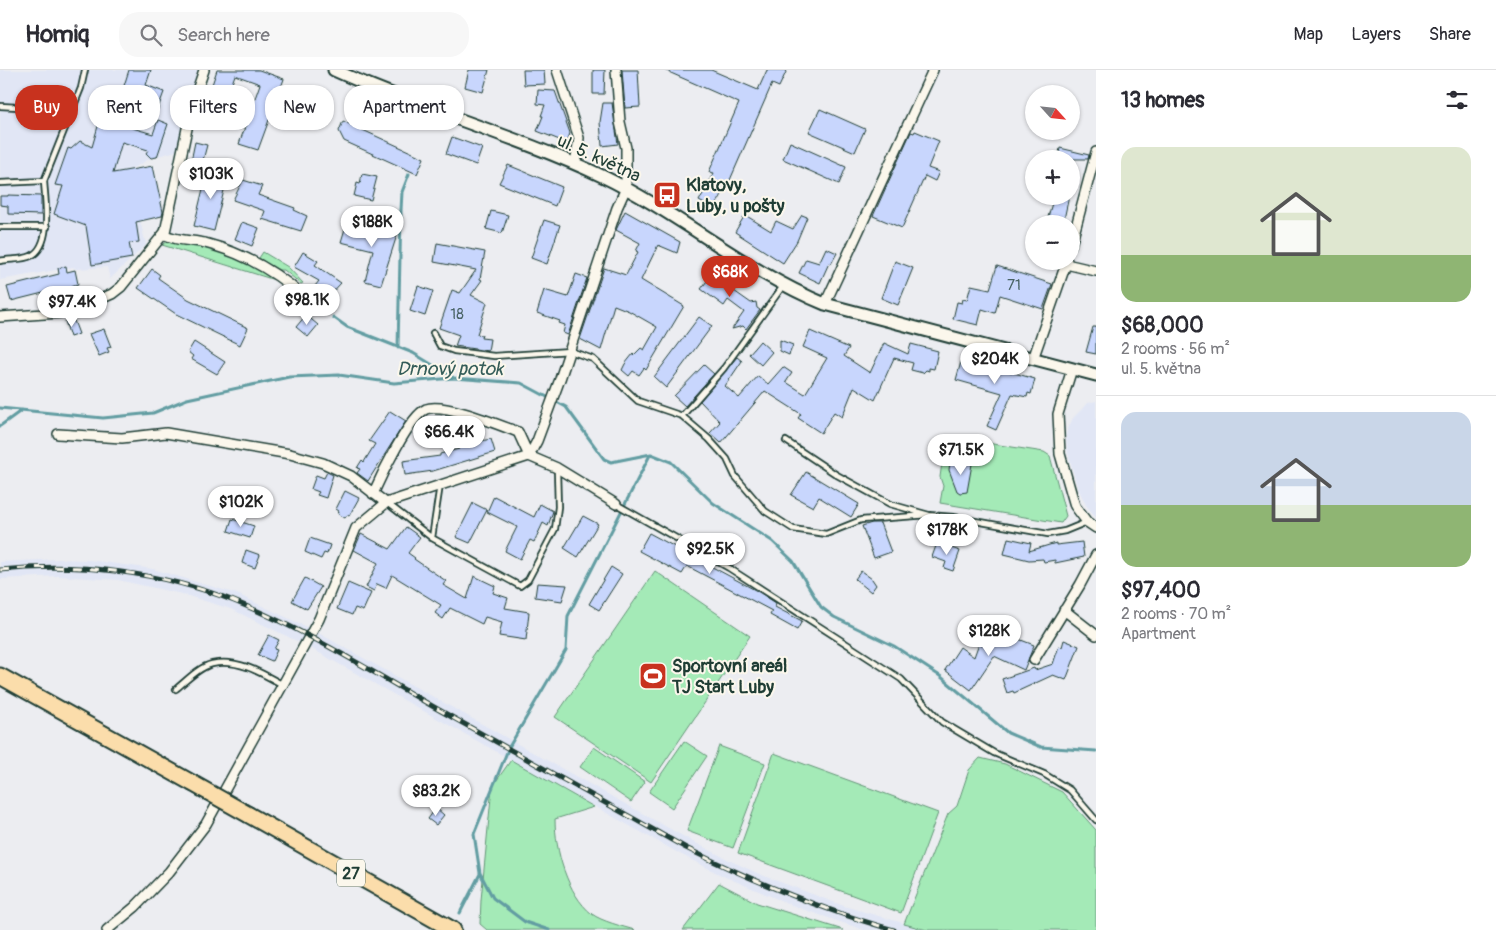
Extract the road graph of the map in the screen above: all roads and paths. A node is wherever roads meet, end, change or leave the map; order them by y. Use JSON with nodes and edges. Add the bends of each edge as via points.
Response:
{"nodes":[{"id":1,"x":86,"y":70,"type":"edge"},
{"id":2,"x":204,"y":70,"type":"edge"},
{"id":3,"x":334,"y":70,"type":"edge"},
{"id":4,"x":557,"y":70,"type":"edge"},
{"id":5,"x":616,"y":70,"type":"edge"},
{"id":6,"x":933,"y":70,"type":"edge"},
{"id":7,"x":78,"y":93,"type":"edge"},
{"id":8,"x":0,"y":106,"type":"edge"},
{"id":9,"x":15,"y":107,"type":"edge"},
{"id":10,"x":64,"y":130,"type":"edge"},
{"id":11,"x":1096,"y":152,"type":"edge"},
{"id":12,"x":575,"y":164,"type":"junction"},
{"id":13,"x":44,"y":181,"type":"junction"},
{"id":14,"x":0,"y":183,"type":"edge"},
{"id":15,"x":626,"y":188,"type":"junction"},
{"id":16,"x":1079,"y":215,"type":"edge"},
{"id":17,"x":0,"y":227,"type":"edge"},
{"id":18,"x":47,"y":227,"type":"junction"},
{"id":19,"x":164,"y":234,"type":"junction"},
{"id":20,"x":0,"y":261,"type":"edge"},
{"id":21,"x":1080,"y":266,"type":"edge"},
{"id":22,"x":1064,"y":270,"type":"edge"},
{"id":23,"x":1096,"y":271,"type":"edge"},
{"id":24,"x":784,"y":285,"type":"junction"},
{"id":25,"x":303,"y":296,"type":"dead end"},
{"id":26,"x":825,"y":304,"type":"junction"},
{"id":27,"x":0,"y":317,"type":"edge"},
{"id":28,"x":433,"y":333,"type":"dead end"},
{"id":29,"x":570,"y":351,"type":"junction"},
{"id":30,"x":1033,"y":359,"type":"junction"},
{"id":31,"x":1072,"y":369,"type":"junction"},
{"id":32,"x":1096,"y":376,"type":"edge"},
{"id":33,"x":682,"y":416,"type":"junction"},
{"id":34,"x":58,"y":434,"type":"dead end"},
{"id":35,"x":786,"y":441,"type":"dead end"},
{"id":36,"x":528,"y":456,"type":"junction"},
{"id":37,"x":557,"y":468,"type":"junction"},
{"id":38,"x":440,"y":484,"type":"junction"},
{"id":39,"x":373,"y":494,"type":"junction"},
{"id":40,"x":386,"y":503,"type":"junction"},
{"id":41,"x":616,"y":504,"type":"joint"},
{"id":42,"x":929,"y":515,"type":"junction"},
{"id":43,"x":1087,"y":522,"type":"junction"},
{"id":44,"x":1096,"y":528,"type":"edge"},
{"id":45,"x":432,"y":538,"type":"junction"},
{"id":46,"x":1096,"y":555,"type":"edge"},
{"id":47,"x":1064,"y":610,"type":"junction"},
{"id":48,"x":1096,"y":635,"type":"edge"},
{"id":49,"x":1034,"y":660,"type":"dead end"},
{"id":50,"x":0,"y":676,"type":"edge"},
{"id":51,"x":283,"y":685,"type":"junction"},
{"id":52,"x":176,"y":689,"type":"dead end"},
{"id":53,"x":1096,"y":820,"type":"edge"},
{"id":54,"x":107,"y":930,"type":"edge"},
{"id":55,"x":453,"y":930,"type":"edge"}],
"edges":[{"from":1,"to":7,"type":"lane"},
{"from":2,"to":19,"type":"street","via":[[179,156]]},
{"from":3,"to":12,"type":"street","name":"ul. 5. května"},
{"from":4,"to":12,"type":"street","via":[[579,138]]},
{"from":5,"to":15,"type":"street","via":[[620,122],[626,148]]},
{"from":6,"to":26,"type":"street"},
{"from":8,"to":9,"type":"lane"},
{"from":10,"to":13,"type":"lane"},
{"from":11,"to":16,"type":"street"},
{"from":12,"to":15,"type":"street","name":"ul. 5. května"},
{"from":13,"to":14,"type":"lane"},
{"from":13,"to":18,"type":"lane"},
{"from":15,"to":24,"type":"street","name":"ul. 5. května"},
{"from":15,"to":29,"type":"street"},
{"from":17,"to":18,"type":"lane"},
{"from":18,"to":20,"type":"lane","via":[[39,248],[32,256]]},
{"from":19,"to":25,"type":"street","via":[[216,246],[247,258],[278,275]]},
{"from":19,"to":27,"type":"street","via":[[112,294],[59,313]]},
{"from":21,"to":23,"type":"street"},
{"from":22,"to":30,"type":"street"},
{"from":24,"to":26,"type":"street","name":"ul. 5. května"},
{"from":24,"to":33,"type":"lane","via":[[724,368]]},
{"from":26,"to":30,"type":"street","name":"ul. 5. května"},
{"from":28,"to":29,"type":"lane","via":[[440,346],[476,354],[510,356]]},
{"from":29,"to":33,"type":"lane","via":[[593,359],[638,401]]},
{"from":29,"to":36,"type":"street","via":[[546,418]]},
{"from":30,"to":31,"type":"street","name":"ul. 5. května"},
{"from":31,"to":32,"type":"street","name":"ul. 5. května"},
{"from":31,"to":43,"type":"street","via":[[1058,414],[1060,454],[1075,506]]},
{"from":33,"to":42,"type":"lane","via":[[727,459],[735,476],[765,511],[793,529],[826,534],[861,520]]},
{"from":34,"to":39,"type":"street","via":[[122,438],[166,434],[290,454],[323,463],[351,476]]},
{"from":35,"to":42,"type":"lane","via":[[837,475],[890,504]]},
{"from":36,"to":37,"type":"street"},
{"from":36,"to":38,"type":"street"},
{"from":36,"to":39,"type":"street","via":[[518,432],[441,407],[425,410],[399,444]]},
{"from":37,"to":41,"type":"street"},
{"from":37,"to":45,"type":"lane","via":[[555,529],[528,580],[520,586]]},
{"from":38,"to":40,"type":"street"},
{"from":38,"to":45,"type":"lane"},
{"from":39,"to":40,"type":"street"},
{"from":40,"to":45,"type":"lane"},
{"from":40,"to":51,"type":"street","via":[[356,528],[319,619]]},
{"from":41,"to":53,"type":"lane","via":[[729,568],[901,678],[942,722],[994,753],[1044,774],[1070,790]]},
{"from":42,"to":43,"type":"lane","via":[[1048,534]]},
{"from":43,"to":44,"type":"street"},
{"from":46,"to":47,"type":"street"},
{"from":47,"to":48,"type":"street"},
{"from":47,"to":49,"type":"street"},
{"from":50,"to":55,"type":"main road","number":"27","bridge":true},
{"from":51,"to":52,"type":"lane","via":[[252,668],[238,664],[211,664]]},
{"from":51,"to":54,"type":"street","via":[[196,838],[152,891]]}]}
